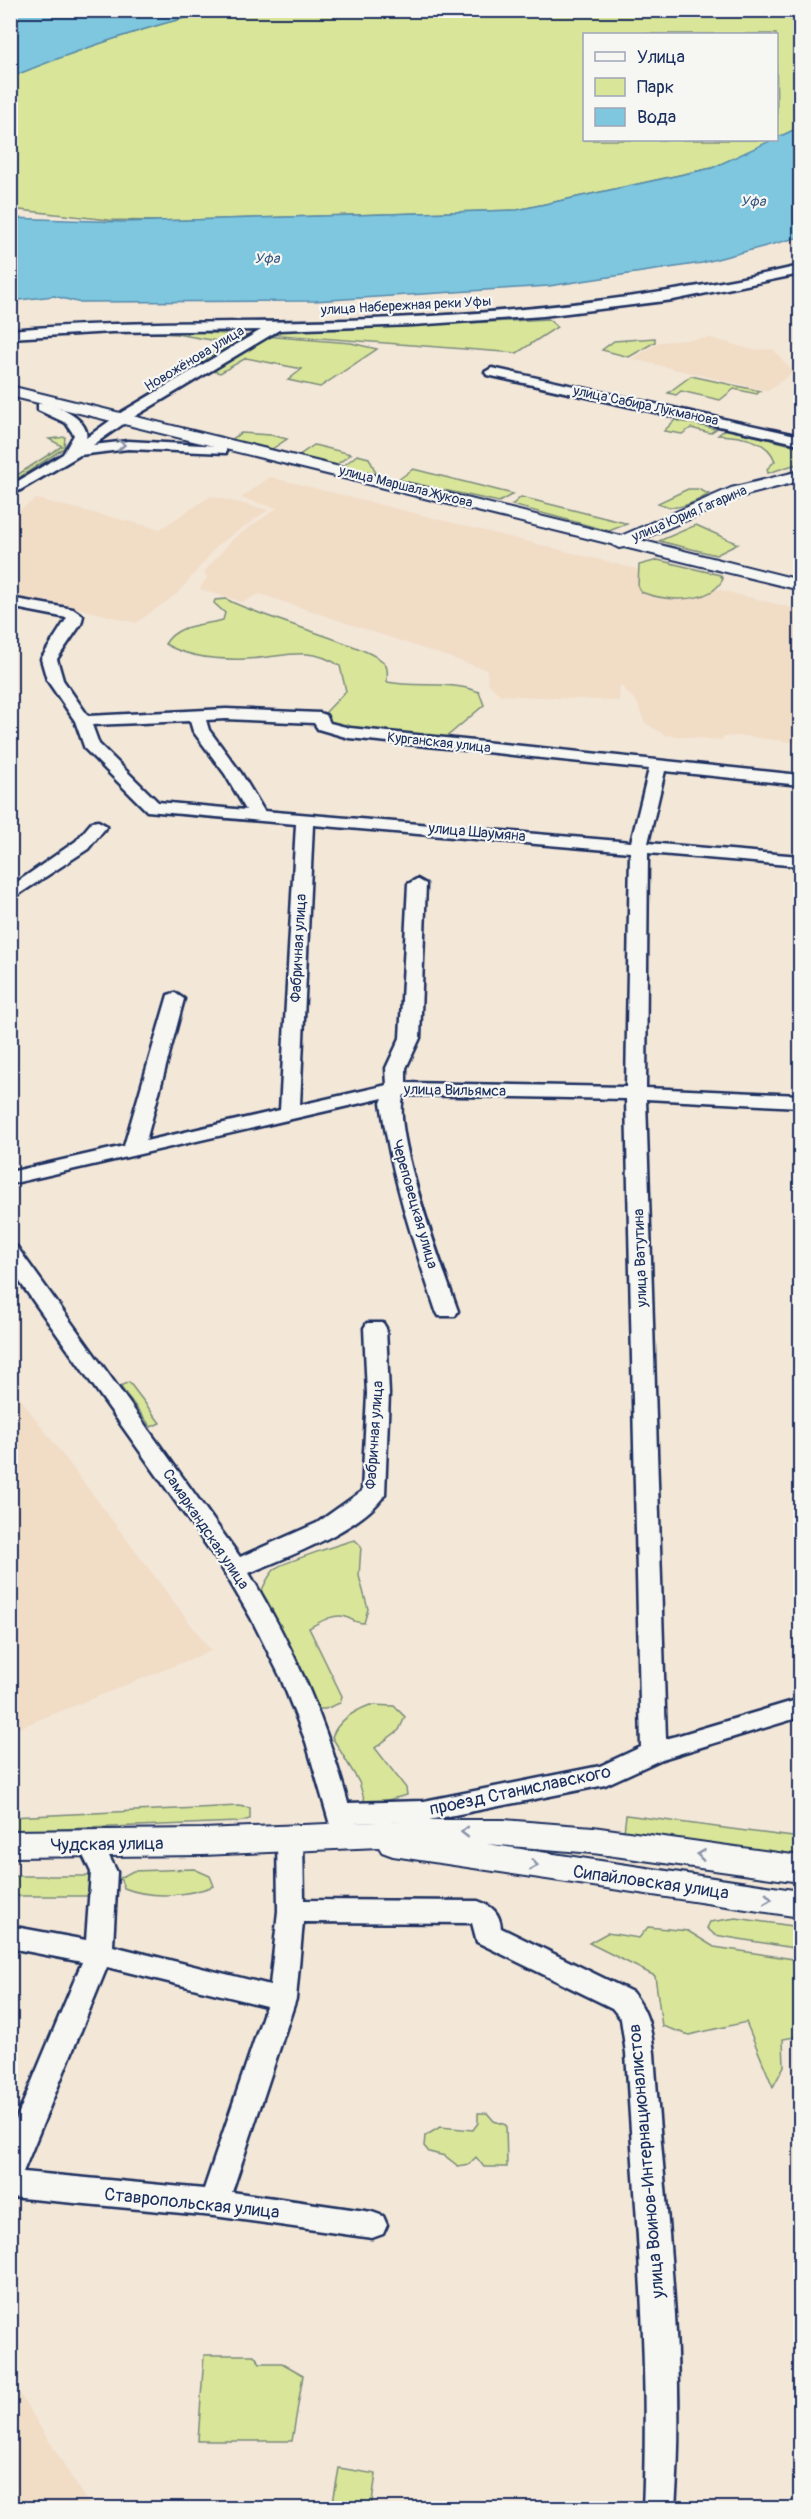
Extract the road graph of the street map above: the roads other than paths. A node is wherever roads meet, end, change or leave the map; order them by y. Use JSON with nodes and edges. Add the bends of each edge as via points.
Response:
{"nodes":[{"id":1,"x":801,"y":270,"type":"edge"},
{"id":2,"x":280,"y":326,"type":"junction"},
{"id":3,"x":10,"y":334,"type":"edge"},
{"id":4,"x":492,"y":372,"type":"dead end"},
{"id":5,"x":10,"y":391,"type":"edge"},
{"id":6,"x":10,"y":399,"type":"edge"},
{"id":7,"x":43,"y":407,"type":"junction"},
{"id":8,"x":121,"y":422,"type":"junction"},
{"id":9,"x":801,"y":440,"type":"edge"},
{"id":10,"x":222,"y":450,"type":"junction"},
{"id":11,"x":65,"y":459,"type":"junction"},
{"id":12,"x":801,"y":476,"type":"edge"},
{"id":13,"x":10,"y":492,"type":"edge"},
{"id":14,"x":618,"y":544,"type":"junction"},
{"id":15,"x":801,"y":585,"type":"edge"},
{"id":16,"x":801,"y":592,"type":"edge"},
{"id":17,"x":10,"y":602,"type":"edge"},
{"id":18,"x":197,"y":715,"type":"junction"},
{"id":19,"x":83,"y":721,"type":"junction"},
{"id":20,"x":658,"y":766,"type":"junction"},
{"id":21,"x":801,"y":780,"type":"edge"},
{"id":22,"x":257,"y":814,"type":"junction"},
{"id":23,"x":305,"y":818,"type":"junction"},
{"id":24,"x":98,"y":826,"type":"dead end"},
{"id":25,"x":639,"y":846,"type":"junction"},
{"id":26,"x":801,"y":861,"type":"edge"},
{"id":27,"x":417,"y":884,"type":"dead end"},
{"id":28,"x":10,"y":895,"type":"edge"},
{"id":29,"x":175,"y":999,"type":"dead end"},
{"id":30,"x":397,"y":1089,"type":"junction"},
{"id":31,"x":636,"y":1093,"type":"junction"},
{"id":32,"x":801,"y":1101,"type":"edge"},
{"id":33,"x":290,"y":1113,"type":"junction"},
{"id":34,"x":133,"y":1150,"type":"junction"},
{"id":35,"x":10,"y":1178,"type":"edge"},
{"id":36,"x":10,"y":1252,"type":"edge"},
{"id":37,"x":447,"y":1311,"type":"dead end"},
{"id":38,"x":375,"y":1328,"type":"dead end"},
{"id":39,"x":235,"y":1569,"type":"junction"},
{"id":40,"x":801,"y":1708,"type":"edge"},
{"id":41,"x":654,"y":1752,"type":"junction"},
{"id":42,"x":345,"y":1828,"type":"junction"},
{"id":43,"x":290,"y":1838,"type":"junction"},
{"id":44,"x":203,"y":1842,"type":"joint"},
{"id":45,"x":10,"y":1844,"type":"edge"},
{"id":46,"x":91,"y":1845,"type":"junction"},
{"id":47,"x":502,"y":1846,"type":"junction"},
{"id":48,"x":801,"y":1869,"type":"edge"},
{"id":49,"x":801,"y":1904,"type":"edge"},
{"id":50,"x":291,"y":1911,"type":"junction"},
{"id":51,"x":10,"y":1937,"type":"edge"},
{"id":52,"x":99,"y":1954,"type":"junction"},
{"id":53,"x":282,"y":1999,"type":"junction"},
{"id":54,"x":10,"y":2170,"type":"edge"},
{"id":55,"x":10,"y":2184,"type":"edge"},
{"id":56,"x":214,"y":2203,"type":"junction"},
{"id":57,"x":372,"y":2225,"type":"dead end"},
{"id":58,"x":659,"y":2508,"type":"edge"}],
"edges":[{"from":1,"to":2,"type":"street","name":"улица Набережная реки Уфы","via":[[683,295],[577,309]]},
{"from":2,"to":3,"type":"street","name":"улица Набережная реки Уфы","via":[[87,328]]},
{"from":2,"to":8,"type":"street","name":"Новожёнова улица","via":[[269,329]]},
{"from":4,"to":9,"type":"street","name":"улица Сабира Лукманова"},
{"from":5,"to":8,"type":"main road","name":"улица Маршала Жукова"},
{"from":6,"to":7,"type":"main road","name":"улица Маршала Жукова"},
{"from":7,"to":8,"type":"main road","name":"улица Маршала Жукова"},
{"from":7,"to":11,"type":"street","via":[[72,420],[79,428],[81,435]]},
{"from":8,"to":10,"type":"main road","name":"улица Маршала Жукова"},
{"from":8,"to":11,"type":"street","name":"Новожёнова улица"},
{"from":8,"to":14,"type":"main road","name":"улица Маршала Жукова"},
{"from":11,"to":10,"type":"street","one_way":true,"via":[[103,446]]},
{"from":10,"to":14,"type":"main road","name":"улица Маршала Жукова"},
{"from":11,"to":13,"type":"street"},
{"from":12,"to":14,"type":"main road","name":"улица Юрия Гагарина","via":[[737,492]]},
{"from":14,"to":15,"type":"main road","name":"улица Маршала Жукова"},
{"from":14,"to":16,"type":"main road","name":"улица Маршала Жукова"},
{"from":17,"to":19,"type":"street","via":[[75,615],[49,659],[55,680]]},
{"from":18,"to":19,"type":"street","name":"Курганская улица"},
{"from":18,"to":20,"type":"street","name":"Курганская улица","via":[[320,718],[324,726],[349,733]]},
{"from":18,"to":22,"type":"street","via":[[201,731]]},
{"from":19,"to":22,"type":"street","name":"улица Шаумяна","via":[[91,746],[153,807]]},
{"from":20,"to":21,"type":"street","name":"Курганская улица"},
{"from":20,"to":25,"type":"street","name":"улица Ватутина"},
{"from":22,"to":23,"type":"street","name":"улица Шаумяна"},
{"from":23,"to":25,"type":"street","name":"улица Шаумяна"},
{"from":23,"to":33,"type":"street","name":"Фабричная улица"},
{"from":24,"to":28,"type":"street","via":[[82,845]]},
{"from":25,"to":26,"type":"street","name":"улица Шаумяна"},
{"from":25,"to":31,"type":"street","name":"улица Ватутина"},
{"from":27,"to":30,"type":"street","name":"Череповецкая улица","via":[[410,1038],[396,1068]]},
{"from":29,"to":34,"type":"street"},
{"from":30,"to":31,"type":"street","name":"улица Вильямса"},
{"from":30,"to":33,"type":"street","name":"улица Вильямса"},
{"from":30,"to":37,"type":"street","name":"Череповецкая улица","via":[[391,1103],[397,1147],[418,1227]]},
{"from":31,"to":32,"type":"street","name":"улица Вильямса"},
{"from":31,"to":41,"type":"street","name":"улица Ватутина"},
{"from":33,"to":34,"type":"street","name":"улица Вильямса"},
{"from":34,"to":35,"type":"street","name":"улица Вильямса"},
{"from":36,"to":39,"type":"street","name":"Самаркандская улица"},
{"from":38,"to":39,"type":"street","name":"Фабричная улица","via":[[378,1394],[373,1494],[357,1509],[302,1541]]},
{"from":39,"to":42,"type":"street","name":"Самаркандская улица","via":[[292,1676],[319,1742]]},
{"from":40,"to":41,"type":"street","name":"проезд Станиславского"},
{"from":41,"to":42,"type":"street","name":"проезд Станиславского","via":[[605,1775]]},
{"from":42,"to":43,"type":"main road","name":"Сипайловская улица"},
{"from":42,"to":47,"type":"main road","name":"Сипайловская улица"},
{"from":43,"to":44,"type":"main road","name":"Сипайловская улица"},
{"from":43,"to":50,"type":"street"},
{"from":44,"to":46,"type":"main road","name":"Чудская улица"},
{"from":45,"to":46,"type":"main road","name":"Чудская улица"},
{"from":46,"to":52,"type":"street","via":[[104,1872]]},
{"from":48,"to":47,"type":"main road","name":"Сипайловская улица","one_way":true,"via":[[593,1840]]},
{"from":47,"to":49,"type":"main road","name":"Сипайловская улица","one_way":true},
{"from":50,"to":53,"type":"street"},
{"from":50,"to":58,"type":"street","name":"улица Воинов-Интернационалистов","via":[[478,1912],[487,1920],[487,1934],[622,2000],[634,2015],[659,2308]]},
{"from":51,"to":52,"type":"street"},
{"from":52,"to":53,"type":"street"},
{"from":52,"to":54,"type":"street"},
{"from":53,"to":56,"type":"street"},
{"from":55,"to":56,"type":"street","name":"Ставропольская улица"},
{"from":56,"to":57,"type":"street","name":"Ставропольская улица"}]}
